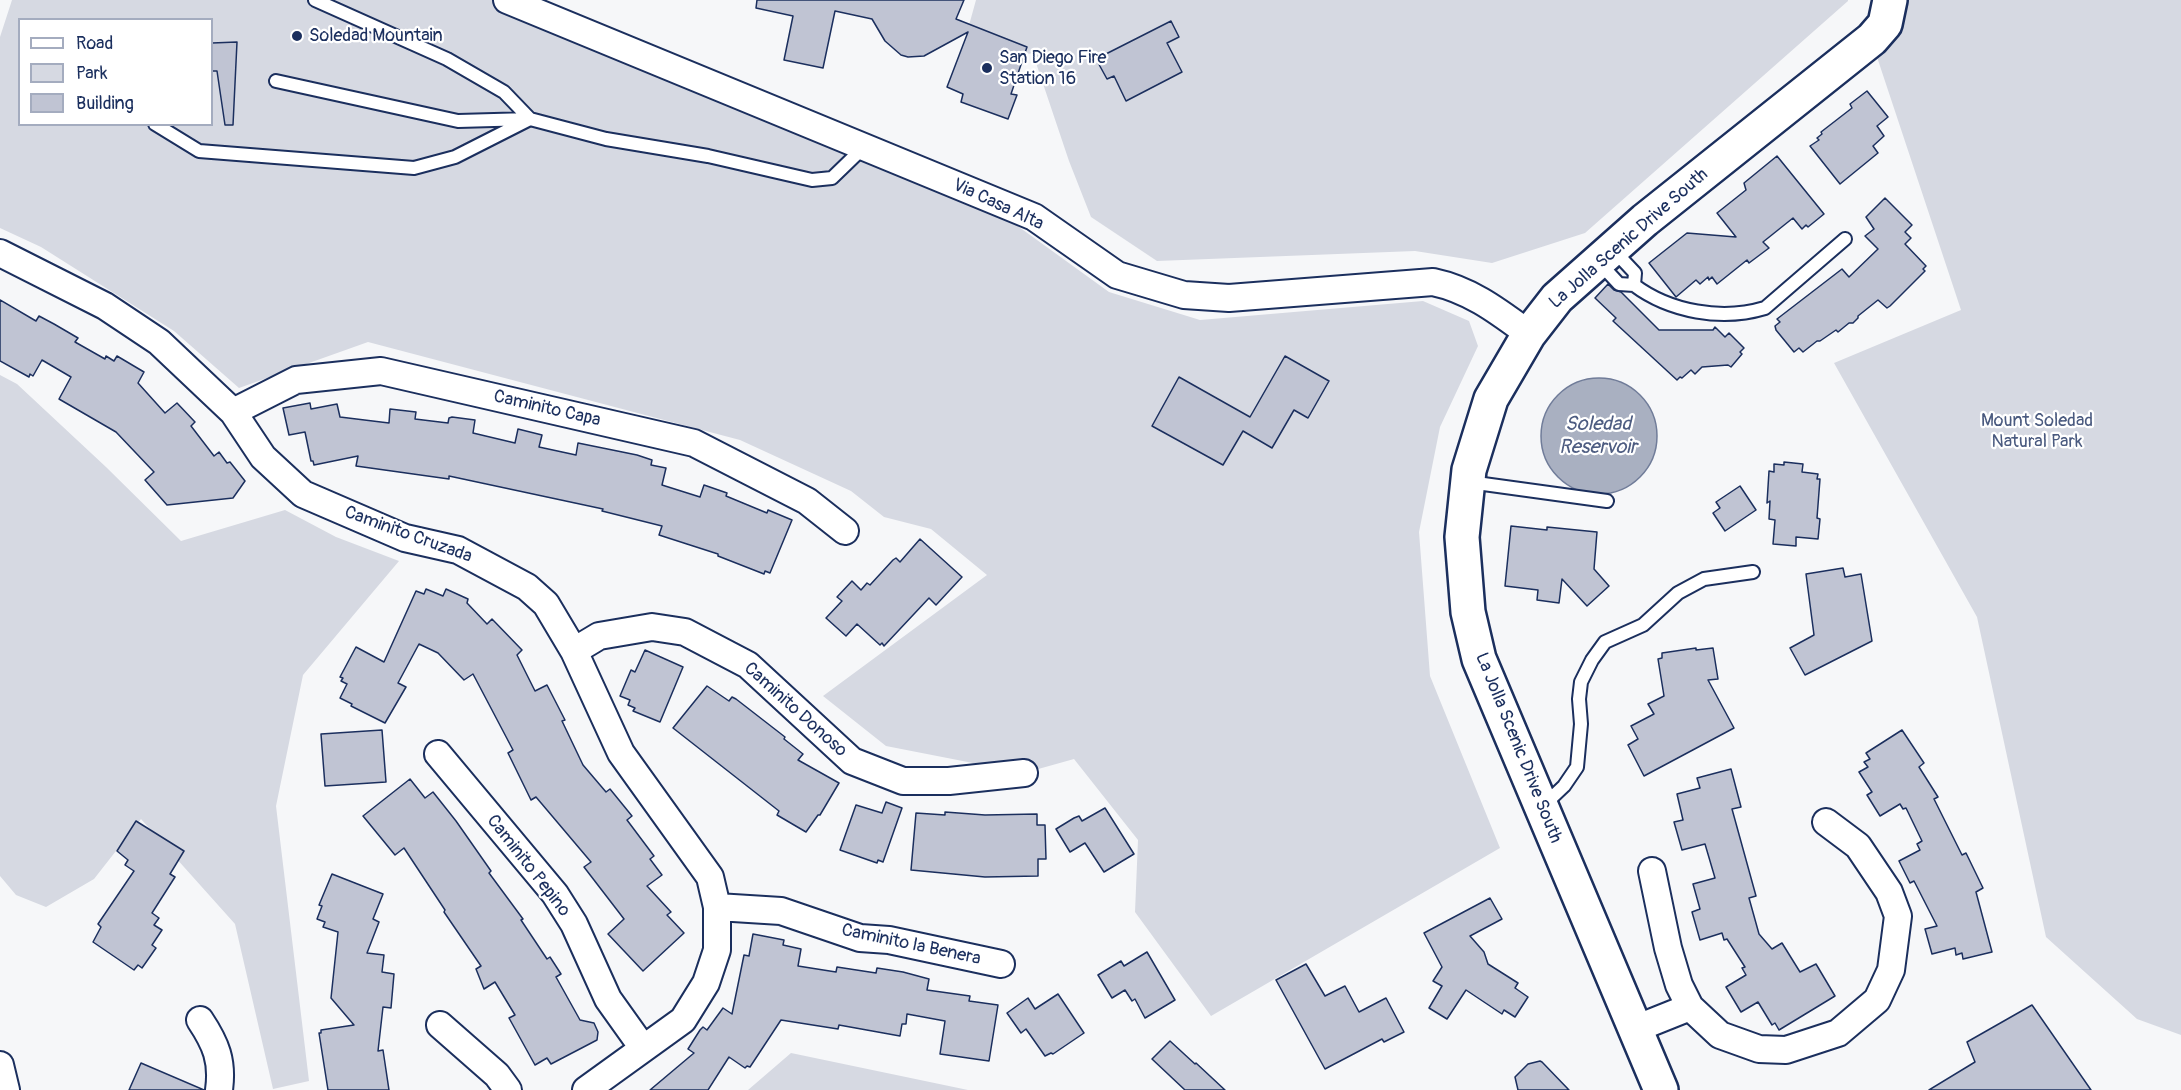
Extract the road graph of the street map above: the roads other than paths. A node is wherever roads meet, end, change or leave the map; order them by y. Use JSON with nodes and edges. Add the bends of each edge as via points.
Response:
{"nodes":[{"id":1,"x":315,"y":0,"type":"edge"},
{"id":2,"x":507,"y":0,"type":"edge"},
{"id":3,"x":1892,"y":8,"type":"edge"},
{"id":4,"x":276,"y":81,"type":"dead end"},
{"id":5,"x":530,"y":119,"type":"junction"},
{"id":6,"x":158,"y":126,"type":"edge"},
{"id":7,"x":864,"y":147,"type":"junction"},
{"id":8,"x":1845,"y":239,"type":"dead end"},
{"id":9,"x":0,"y":253,"type":"edge"},
{"id":10,"x":1606,"y":255,"type":"junction"},
{"id":11,"x":1634,"y":285,"type":"junction"},
{"id":12,"x":1529,"y":334,"type":"junction"},
{"id":13,"x":233,"y":412,"type":"junction"},
{"id":14,"x":1467,"y":482,"type":"junction"},
{"id":15,"x":1607,"y":501,"type":"dead end"},
{"id":16,"x":845,"y":531,"type":"dead end"},
{"id":17,"x":1753,"y":572,"type":"dead end"},
{"id":18,"x":573,"y":651,"type":"junction"},
{"id":19,"x":438,"y":754,"type":"dead end"},
{"id":20,"x":1024,"y":773,"type":"dead end"},
{"id":21,"x":1541,"y":807,"type":"junction"},
{"id":22,"x":1826,"y":822,"type":"dead end"},
{"id":23,"x":1652,"y":871,"type":"dead end"},
{"id":24,"x":717,"y":907,"type":"junction"},
{"id":25,"x":1001,"y":964,"type":"dead end"},
{"id":26,"x":1690,"y":1007,"type":"junction"},
{"id":27,"x":200,"y":1020,"type":"dead end"},
{"id":28,"x":440,"y":1025,"type":"dead end"},
{"id":29,"x":1635,"y":1029,"type":"junction"},
{"id":30,"x":643,"y":1048,"type":"junction"},
{"id":31,"x":0,"y":1065,"type":"edge"},
{"id":32,"x":6,"y":1090,"type":"edge"},
{"id":33,"x":219,"y":1090,"type":"edge"},
{"id":34,"x":508,"y":1090,"type":"edge"},
{"id":35,"x":586,"y":1090,"type":"edge"},
{"id":36,"x":1661,"y":1090,"type":"edge"}],
"edges":[{"from":1,"to":5,"type":"lane","via":[[447,59],[504,92]]},
{"from":2,"to":7,"type":"street","name":"Via Casa Alta"},
{"from":3,"to":10,"type":"street","name":"La Jolla Scenic Drive South","via":[[1872,39]]},
{"from":4,"to":5,"type":"lane","via":[[458,121]]},
{"from":5,"to":6,"type":"lane","via":[[455,157],[414,168],[199,151]]},
{"from":5,"to":7,"type":"lane","via":[[606,139],[708,156],[812,180],[832,178]]},
{"from":7,"to":12,"type":"street","name":"Via Casa Alta","via":[[1034,217],[1117,275],[1184,295],[1229,298],[1433,282],[1453,286],[1488,304]]},
{"from":8,"to":11,"type":"lane","via":[[1765,308],[1751,312],[1727,314],[1677,308]]},
{"from":9,"to":13,"type":"street","name":"Caminito Cruzada","via":[[105,306],[159,342]]},
{"from":10,"to":11,"type":"lane","via":[[1618,256],[1635,273]]},
{"from":10,"to":11,"type":"lane","via":[[1606,270],[1612,277],[1619,284]]},
{"from":10,"to":12,"type":"street","name":"La Jolla Scenic Drive South","via":[[1557,298]]},
{"from":12,"to":14,"type":"street","name":"La Jolla Scenic Drive South","via":[[1491,399]]},
{"from":13,"to":16,"type":"street","name":"Caminito Capa","via":[[296,380],[381,371],[694,443],[807,501]]},
{"from":13,"to":18,"type":"street","name":"Caminito Cruzada","via":[[263,456],[303,494],[405,538],[458,550],[527,587],[546,604]]},
{"from":14,"to":15,"type":"lane"},
{"from":14,"to":21,"type":"street","name":"La Jolla Scenic Drive South","via":[[1462,537],[1470,621],[1479,659]]},
{"from":17,"to":21,"type":"lane","via":[[1704,579],[1678,593],[1643,625],[1605,642],[1581,682],[1577,767],[1564,786]]},
{"from":18,"to":20,"type":"street","name":"Caminito Donoso","via":[[599,636],[652,627],[685,632],[748,665],[852,761],[903,781],[949,781]]},
{"from":18,"to":24,"type":"street","name":"Caminito Cruzada","via":[[621,753],[710,877]]},
{"from":19,"to":30,"type":"street","name":"Caminito Pepino","via":[[555,894],[574,924],[608,999]]},
{"from":21,"to":29,"type":"street","name":"La Jolla Scenic Drive South"},
{"from":22,"to":26,"type":"street","via":[[1858,846],[1889,892],[1898,916],[1891,970],[1877,1000],[1838,1033],[1786,1050],[1759,1048],[1720,1035]]},
{"from":23,"to":26,"type":"street","via":[[1668,948]]},
{"from":24,"to":25,"type":"street","name":"Caminito la Benera","via":[[781,911],[860,938],[889,940]]},
{"from":24,"to":30,"type":"street","name":"Caminito Cruzada","via":[[717,950],[706,983],[683,1020]]},
{"from":26,"to":29,"type":"street"},
{"from":27,"to":33,"type":"street","via":[[215,1043],[222,1072]]},
{"from":28,"to":34,"type":"street","via":[[497,1075]]},
{"from":29,"to":36,"type":"street","name":"La Jolla Scenic Drive South"},
{"from":30,"to":35,"type":"street","name":"Caminito Cruzada"},
{"from":31,"to":32,"type":"street"}]}
